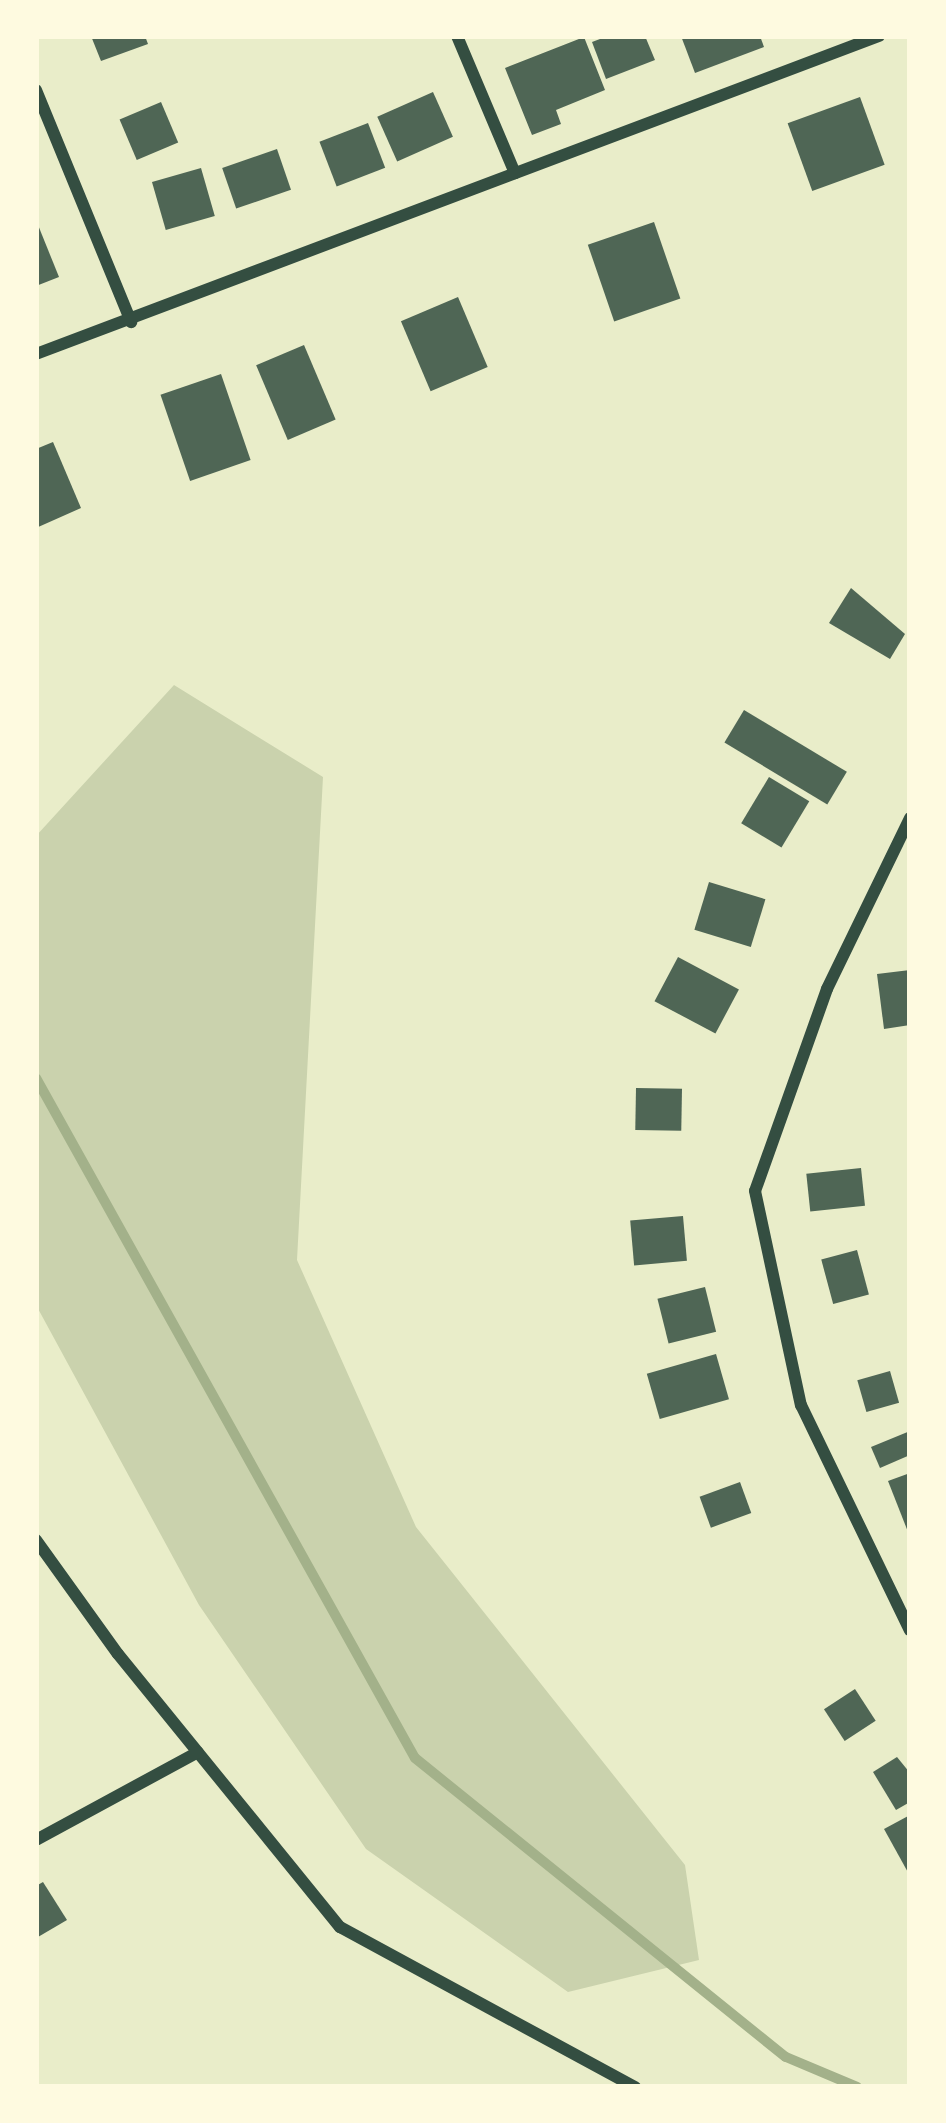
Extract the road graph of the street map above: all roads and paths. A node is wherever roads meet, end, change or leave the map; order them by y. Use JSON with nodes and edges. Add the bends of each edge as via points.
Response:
{"nodes":[{"id":1,"x":457,"y":36,"type":"edge"},
{"id":2,"x":879,"y":36,"type":"edge"},
{"id":3,"x":36,"y":90,"type":"edge"},
{"id":4,"x":515,"y":173,"type":"junction"},
{"id":5,"x":131,"y":322,"type":"junction"},
{"id":6,"x":36,"y":354,"type":"edge"},
{"id":7,"x":910,"y":818,"type":"edge"},
{"id":8,"x":36,"y":1540,"type":"edge"},
{"id":9,"x":910,"y":1630,"type":"edge"},
{"id":10,"x":198,"y":1752,"type":"junction"},
{"id":11,"x":36,"y":1840,"type":"edge"},
{"id":12,"x":635,"y":2087,"type":"edge"}],
"edges":[{"from":1,"to":4,"type":"street"},
{"from":2,"to":4,"type":"street"},
{"from":3,"to":5,"type":"street"},
{"from":4,"to":5,"type":"street"},
{"from":5,"to":6,"type":"street"},
{"from":7,"to":9,"type":"street","via":[[827,989],[755,1191],[801,1405]]},
{"from":8,"to":10,"type":"street"},
{"from":10,"to":11,"type":"street"},
{"from":10,"to":12,"type":"street","via":[[340,1927]]}]}
